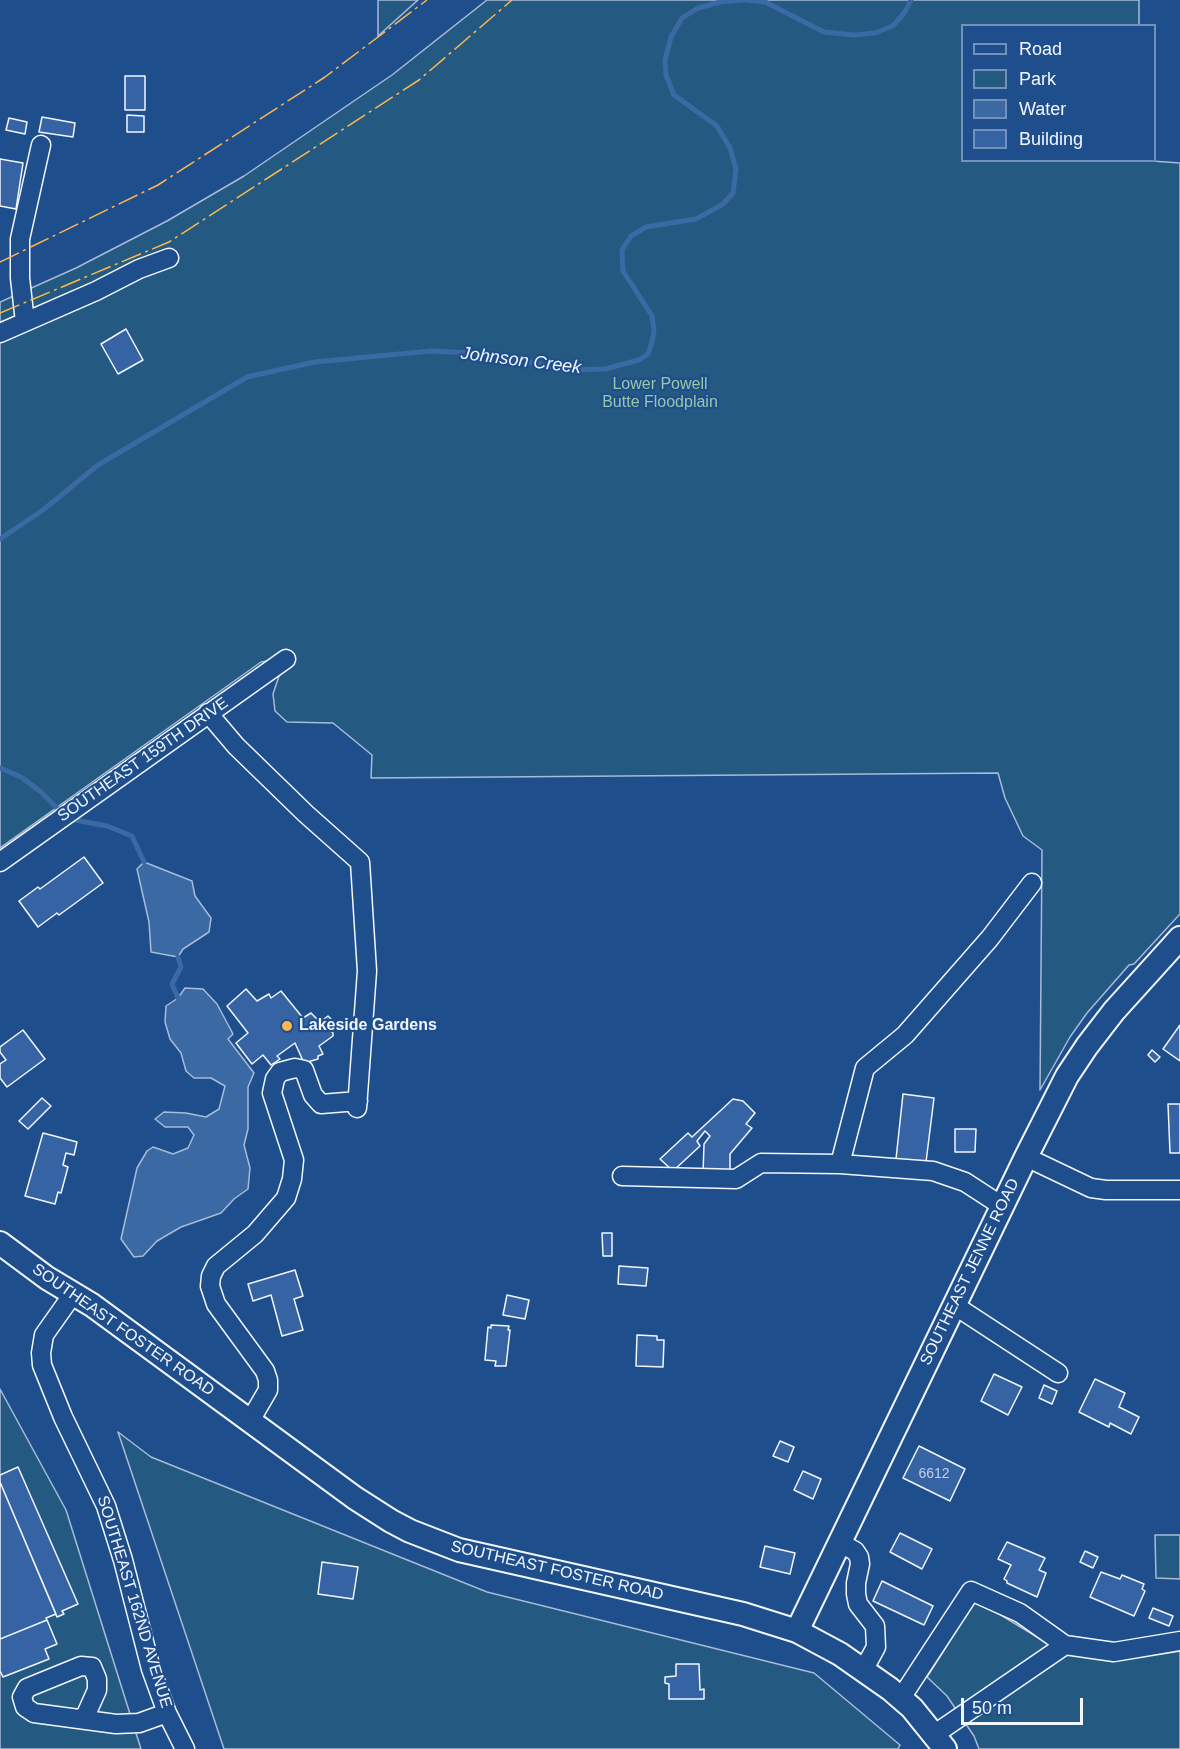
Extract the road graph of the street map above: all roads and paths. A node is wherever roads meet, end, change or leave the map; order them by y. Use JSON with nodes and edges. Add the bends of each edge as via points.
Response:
{"nodes":[{"id":1,"x":41,"y":145,"type":"dead end"},
{"id":2,"x":169,"y":258,"type":"dead end"},
{"id":3,"x":26,"y":322,"type":"junction"},
{"id":4,"x":0,"y":333,"type":"edge"},
{"id":5,"x":286,"y":658,"type":"dead end"},
{"id":6,"x":208,"y":713,"type":"junction"},
{"id":7,"x":0,"y":862,"type":"edge"},
{"id":8,"x":1032,"y":883,"type":"dead end"},
{"id":9,"x":1180,"y":938,"type":"edge"},
{"id":10,"x":1026,"y":1157,"type":"junction"},
{"id":11,"x":840,"y":1164,"type":"junction"},
{"id":12,"x":622,"y":1176,"type":"dead end"},
{"id":13,"x":1180,"y":1190,"type":"edge"},
{"id":14,"x":1002,"y":1206,"type":"junction"},
{"id":15,"x":0,"y":1243,"type":"edge"},
{"id":16,"x":73,"y":1294,"type":"junction"},
{"id":17,"x":954,"y":1305,"type":"junction"},
{"id":18,"x":1058,"y":1373,"type":"dead end"},
{"id":19,"x":250,"y":1421,"type":"junction"},
{"id":20,"x":840,"y":1543,"type":"junction"},
{"id":21,"x":797,"y":1631,"type":"junction"},
{"id":22,"x":1180,"y":1641,"type":"edge"},
{"id":23,"x":1065,"y":1645,"type":"junction"},
{"id":24,"x":864,"y":1669,"type":"junction"},
{"id":25,"x":901,"y":1698,"type":"junction"},
{"id":26,"x":167,"y":1713,"type":"junction"},
{"id":27,"x":84,"y":1719,"type":"dead end"},
{"id":28,"x":940,"y":1742,"type":"edge"},
{"id":29,"x":185,"y":1749,"type":"edge"}],
"edges":[{"from":1,"to":3,"type":"street","via":[[20,238]]},
{"from":2,"to":3,"type":"street"},
{"from":3,"to":4,"type":"street"},
{"from":5,"to":6,"type":"street","name":"SOUTHEAST 159TH DRIVE"},
{"from":6,"to":7,"type":"street","name":"SOUTHEAST 159TH DRIVE"},
{"from":6,"to":19,"type":"street","via":[[298,807],[360,862],[367,971],[357,1105],[321,1104],[313,1095],[304,1070],[280,1072],[274,1079],[272,1093],[294,1160],[286,1198],[255,1234],[216,1266],[211,1276],[216,1304],[268,1380],[268,1390]]},
{"from":8,"to":11,"type":"street","via":[[990,938],[905,1035],[865,1068]]},
{"from":9,"to":10,"type":"main road","name":"SOUTHEAST JENNE ROAD","via":[[1087,1046],[1067,1076]]},
{"from":10,"to":13,"type":"street","via":[[1091,1188]]},
{"from":10,"to":14,"type":"main road","name":"SOUTHEAST JENNE ROAD"},
{"from":11,"to":12,"type":"street","via":[[761,1163],[736,1179]]},
{"from":11,"to":14,"type":"street","via":[[933,1171],[965,1182]]},
{"from":14,"to":17,"type":"main road","name":"SOUTHEAST JENNE ROAD"},
{"from":15,"to":16,"type":"main road","name":"SOUTHEAST FOSTER ROAD"},
{"from":16,"to":19,"type":"main road","name":"SOUTHEAST FOSTER ROAD"},
{"from":16,"to":26,"type":"street","name":"SOUTHEAST 162ND AVENUE","via":[[44,1335],[42,1365],[111,1520],[151,1669]]},
{"from":17,"to":18,"type":"street"},
{"from":17,"to":20,"type":"main road","name":"SOUTHEAST JENNE ROAD"},
{"from":19,"to":21,"type":"main road","name":"SOUTHEAST FOSTER ROAD","via":[[374,1510],[433,1541],[487,1558],[732,1612]]},
{"from":20,"to":21,"type":"main road","name":"SOUTHEAST JENNE ROAD"},
{"from":20,"to":24,"type":"street","via":[[859,1557],[858,1604],[875,1626],[876,1647]]},
{"from":21,"to":24,"type":"main road","name":"SOUTHEAST FOSTER ROAD"},
{"from":22,"to":23,"type":"street","via":[[1114,1652]]},
{"from":23,"to":25,"type":"street","via":[[1020,1612],[971,1591]]},
{"from":23,"to":28,"type":"street"},
{"from":24,"to":25,"type":"main road","name":"SOUTHEAST FOSTER ROAD"},
{"from":25,"to":28,"type":"main road","name":"SOUTHEAST FOSTER ROAD"},
{"from":26,"to":27,"type":"street","via":[[139,1723]]},
{"from":26,"to":29,"type":"street","name":"SOUTHEAST 162ND AVENUE"}]}
